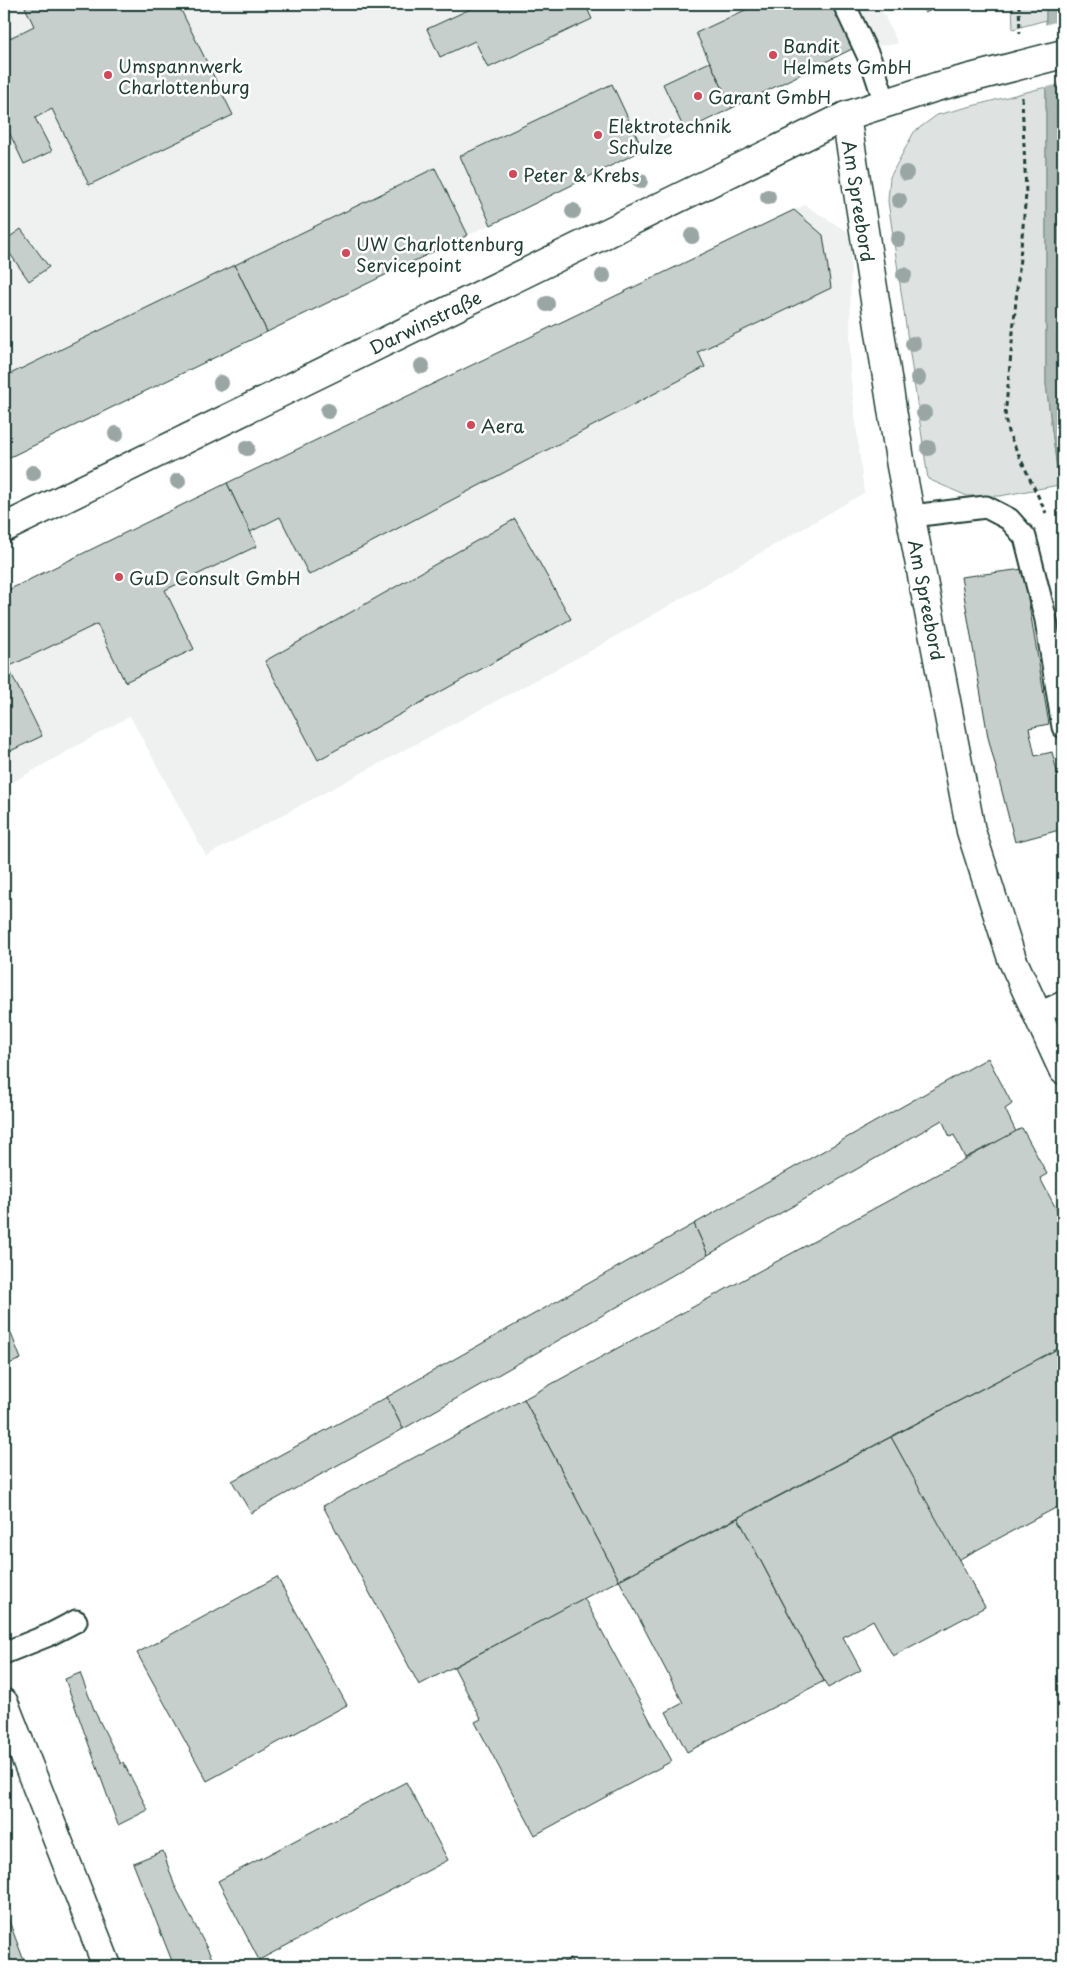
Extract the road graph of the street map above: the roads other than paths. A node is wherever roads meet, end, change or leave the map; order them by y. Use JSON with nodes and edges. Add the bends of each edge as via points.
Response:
{"nodes":[{"id":1,"x":844,"y":4,"type":"edge"},
{"id":2,"x":1063,"y":54,"type":"edge"},
{"id":3,"x":885,"y":104,"type":"junction"},
{"id":4,"x":846,"y":116,"type":"junction"},
{"id":5,"x":912,"y":516,"type":"junction"},
{"id":6,"x":4,"y":528,"type":"edge"},
{"id":7,"x":1063,"y":727,"type":"edge"},
{"id":8,"x":1063,"y":1002,"type":"edge"},
{"id":9,"x":1049,"y":1026,"type":"edge"},
{"id":10,"x":1063,"y":1070,"type":"edge"},
{"id":11,"x":76,"y":1621,"type":"dead end"},
{"id":12,"x":4,"y":1653,"type":"edge"},
{"id":13,"x":4,"y":1702,"type":"edge"},
{"id":14,"x":107,"y":1966,"type":"edge"}],
"edges":[{"from":1,"to":3,"type":"lane","via":[[873,66]]},
{"from":2,"to":3,"type":"street","name":"Darwinstraße","bridge":true,"via":[[936,87]]},
{"from":3,"to":4,"type":"street","name":"Darwinstraße"},
{"from":4,"to":5,"type":"street","name":"Am Spreebord"},
{"from":4,"to":6,"type":"street","name":"Darwinstraße"},
{"from":5,"to":7,"type":"lane","via":[[986,507],[1009,519],[1025,536],[1046,620]]},
{"from":5,"to":9,"type":"street","name":"Am Spreebord","via":[[971,831],[1012,959]]},
{"from":8,"to":9,"type":"lane"},
{"from":9,"to":10,"type":"street","name":"Am Spreebord"},
{"from":11,"to":12,"type":"lane"},
{"from":13,"to":14,"type":"street"}]}
